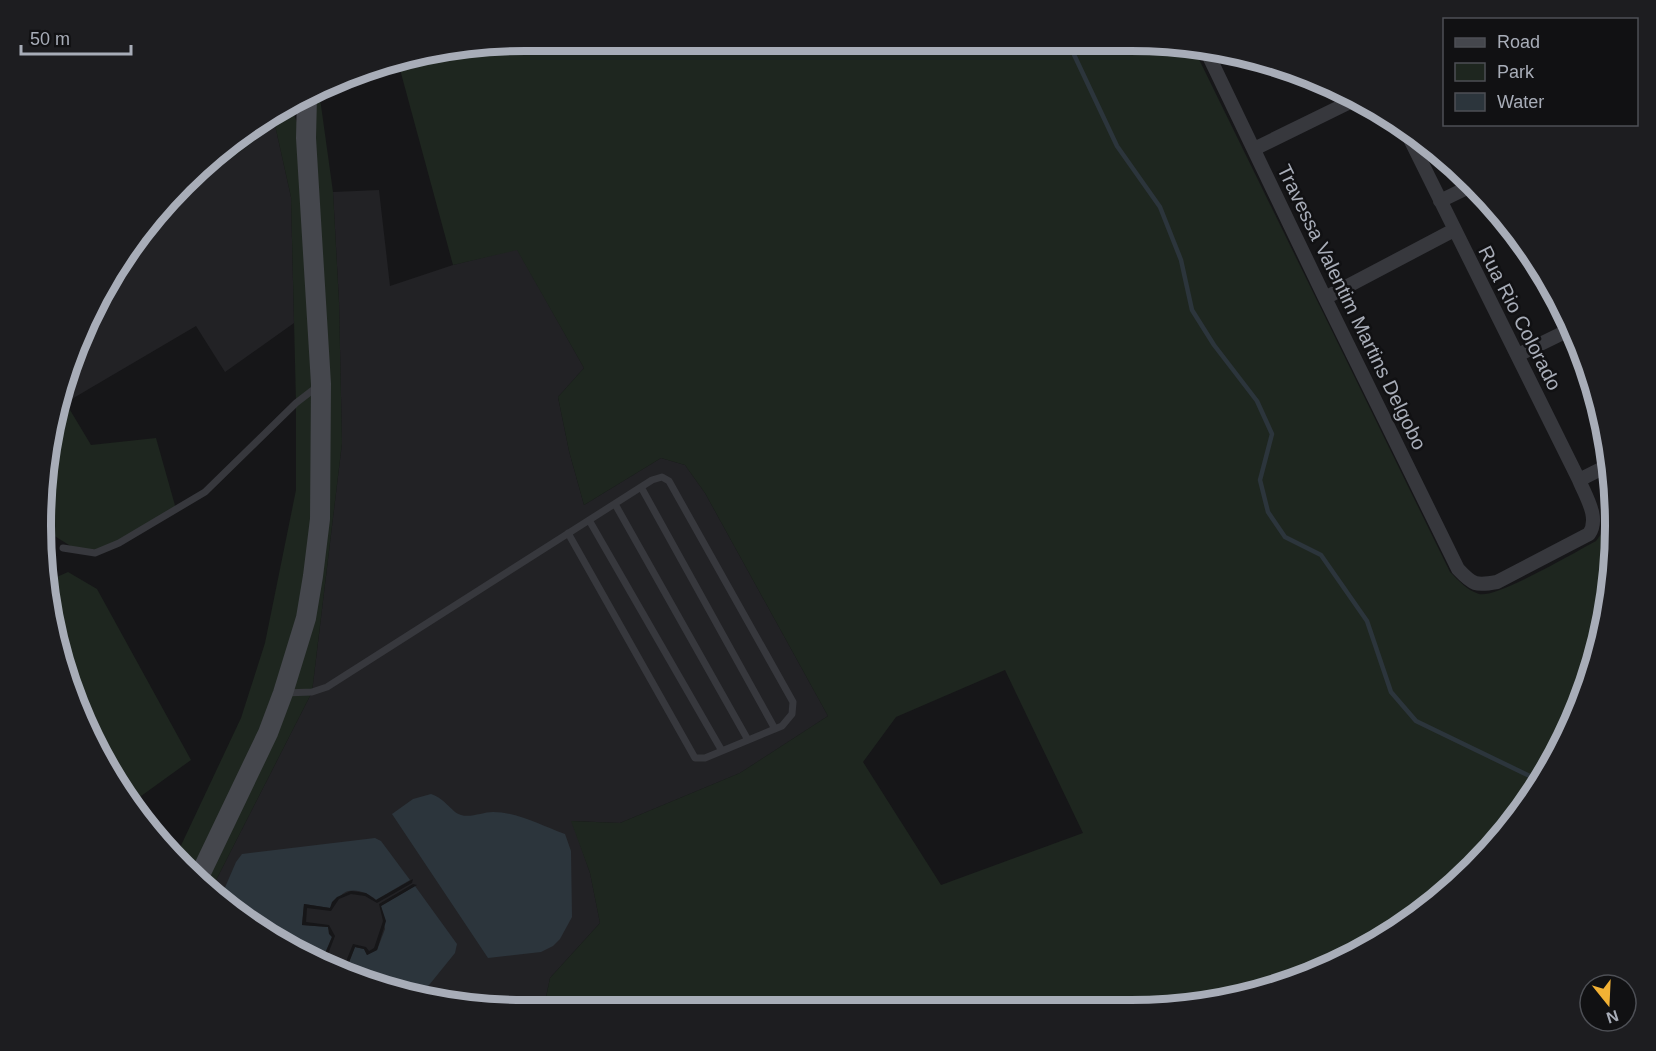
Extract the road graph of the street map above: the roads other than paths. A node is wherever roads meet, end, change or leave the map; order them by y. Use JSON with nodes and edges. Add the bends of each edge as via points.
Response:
{"nodes":[{"id":1,"x":1210,"y":58,"type":"edge"},
{"id":2,"x":1347,"y":104,"type":"edge"},
{"id":3,"x":307,"y":105,"type":"edge"},
{"id":4,"x":296,"y":111,"type":"edge"},
{"id":5,"x":306,"y":138,"type":"junction"},
{"id":6,"x":1412,"y":144,"type":"edge"},
{"id":7,"x":1254,"y":149,"type":"junction"},
{"id":8,"x":1465,"y":189,"type":"edge"},
{"id":9,"x":1440,"y":201,"type":"junction"},
{"id":10,"x":1454,"y":230,"type":"junction"},
{"id":11,"x":1325,"y":298,"type":"junction"},
{"id":12,"x":1563,"y":332,"type":"edge"},
{"id":13,"x":1518,"y":356,"type":"junction"},
{"id":14,"x":321,"y":384,"type":"junction"},
{"id":15,"x":1601,"y":469,"type":"edge"},
{"id":16,"x":1579,"y":480,"type":"junction"},
{"id":17,"x":640,"y":487,"type":"junction"},
{"id":18,"x":615,"y":504,"type":"junction"},
{"id":19,"x":589,"y":520,"type":"junction"},
{"id":20,"x":1593,"y":528,"type":"joint"},
{"id":21,"x":568,"y":533,"type":"junction"},
{"id":22,"x":63,"y":548,"type":"dead end"},
{"id":23,"x":283,"y":693,"type":"junction"},
{"id":24,"x":775,"y":729,"type":"junction"},
{"id":25,"x":748,"y":740,"type":"junction"},
{"id":26,"x":722,"y":751,"type":"junction"},
{"id":27,"x":202,"y":872,"type":"edge"}],
"edges":[{"from":1,"to":7,"type":"street","name":"Travessa Valentim Martins Delgobo"},
{"from":2,"to":7,"type":"street"},
{"from":3,"to":5,"type":"main road"},
{"from":4,"to":5,"type":"main road"},
{"from":5,"to":14,"type":"main road"},
{"from":6,"to":9,"type":"street","name":"Rua Rio Colorado"},
{"from":7,"to":11,"type":"street","name":"Travessa Valentim Martins Delgobo"},
{"from":8,"to":9,"type":"street"},
{"from":9,"to":10,"type":"street","name":"Rua Rio Colorado"},
{"from":10,"to":11,"type":"street"},
{"from":10,"to":13,"type":"street","name":"Rua Rio Colorado"},
{"from":11,"to":20,"type":"street","name":"Travessa Valentim Martins Delgobo","via":[[1458,569],[1469,580],[1480,585],[1497,582],[1589,534]]},
{"from":12,"to":13,"type":"street"},
{"from":13,"to":16,"type":"street","name":"Rua Rio Colorado"},
{"from":14,"to":22,"type":"lane","via":[[296,403],[205,492],[95,553]]},
{"from":14,"to":23,"type":"main road","via":[[319,531],[306,618]]},
{"from":15,"to":16,"type":"street"},
{"from":16,"to":20,"type":"street","name":"Rua Rio Colorado","via":[[1594,518]]},
{"from":17,"to":18,"type":"lane"},
{"from":17,"to":24,"type":"lane"},
{"from":17,"to":24,"type":"lane","via":[[662,477],[669,481],[794,702],[792,714]]},
{"from":18,"to":19,"type":"lane"},
{"from":18,"to":25,"type":"lane"},
{"from":19,"to":21,"type":"lane"},
{"from":19,"to":26,"type":"lane"},
{"from":21,"to":23,"type":"lane","via":[[327,687]]},
{"from":21,"to":26,"type":"lane","via":[[695,758]]},
{"from":23,"to":27,"type":"main road"},
{"from":24,"to":25,"type":"lane"},
{"from":25,"to":26,"type":"lane"}]}
